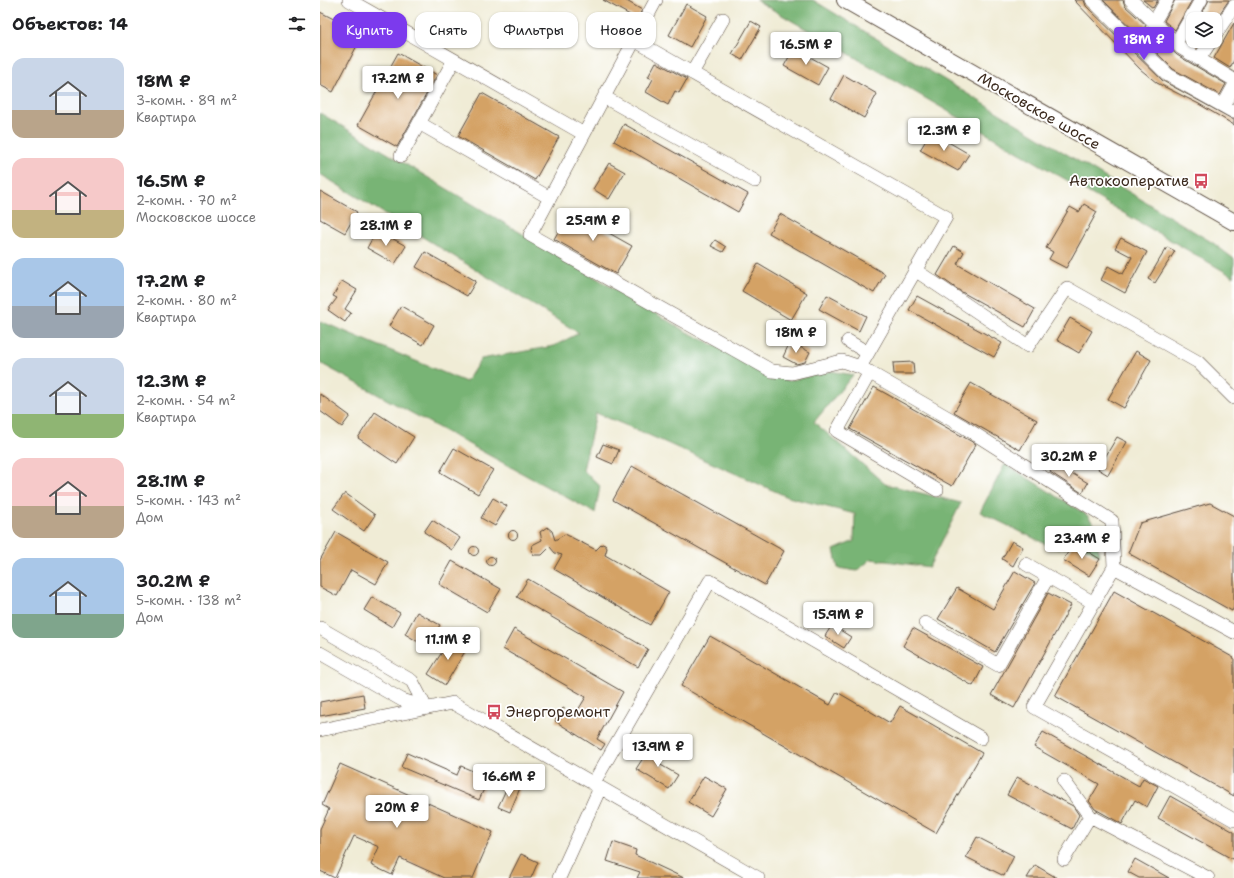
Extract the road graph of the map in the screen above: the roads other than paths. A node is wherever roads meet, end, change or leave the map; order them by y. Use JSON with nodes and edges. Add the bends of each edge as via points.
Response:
{"nodes":[{"id":1,"x":349,"y":0,"type":"edge"},
{"id":2,"x":656,"y":0,"type":"edge"},
{"id":3,"x":845,"y":0,"type":"edge"},
{"id":4,"x":865,"y":0,"type":"edge"},
{"id":5,"x":1092,"y":0,"type":"edge"},
{"id":6,"x":1168,"y":0,"type":"edge"},
{"id":7,"x":1201,"y":0,"type":"edge"},
{"id":8,"x":1133,"y":1,"type":"edge"},
{"id":9,"x":1234,"y":6,"type":"edge"},
{"id":10,"x":649,"y":12,"type":"edge"},
{"id":11,"x":723,"y":18,"type":"dead end"},
{"id":12,"x":1154,"y":22,"type":"junction"},
{"id":13,"x":1222,"y":24,"type":"edge"},
{"id":14,"x":1176,"y":43,"type":"junction"},
{"id":15,"x":630,"y":48,"type":"edge"},
{"id":16,"x":648,"y":48,"type":"edge"},
{"id":17,"x":1207,"y":48,"type":"edge"},
{"id":18,"x":454,"y":60,"type":"junction"},
{"id":19,"x":1200,"y":60,"type":"junction"},
{"id":20,"x":692,"y":74,"type":"junction"},
{"id":21,"x":1233,"y":80,"type":"edge"},
{"id":22,"x":604,"y":97,"type":"junction"},
{"id":23,"x":1229,"y":109,"type":"edge"},
{"id":24,"x":419,"y":123,"type":"junction"},
{"id":25,"x":584,"y":134,"type":"junction"},
{"id":26,"x":401,"y":156,"type":"dead end"},
{"id":27,"x":755,"y":181,"type":"dead end"},
{"id":28,"x":550,"y":198,"type":"junction"},
{"id":29,"x":1234,"y":212,"type":"edge"},
{"id":30,"x":1234,"y":222,"type":"edge"},
{"id":31,"x":915,"y":270,"type":"junction"},
{"id":32,"x":848,"y":341,"type":"dead end"},
{"id":33,"x":868,"y":353,"type":"junction"},
{"id":34,"x":865,"y":370,"type":"junction"},
{"id":35,"x":1234,"y":398,"type":"edge"},
{"id":36,"x":937,"y":490,"type":"dead end"},
{"id":37,"x":1026,"y":564,"type":"dead end"},
{"id":38,"x":1114,"y":567,"type":"junction"},
{"id":39,"x":1048,"y":577,"type":"junction"},
{"id":40,"x":1094,"y":603,"type":"junction"},
{"id":41,"x":925,"y":624,"type":"dead end"},
{"id":42,"x":320,"y":628,"type":"edge"},
{"id":43,"x":1234,"y":632,"type":"edge"},
{"id":44,"x":320,"y":653,"type":"edge"},
{"id":45,"x":426,"y":708,"type":"junction"},
{"id":46,"x":320,"y":730,"type":"edge"},
{"id":47,"x":981,"y":738,"type":"dead end"},
{"id":48,"x":1064,"y":781,"type":"dead end"},
{"id":49,"x":596,"y":786,"type":"junction"},
{"id":50,"x":1090,"y":816,"type":"junction"},
{"id":51,"x":1234,"y":820,"type":"edge"},
{"id":52,"x":1064,"y":859,"type":"dead end"},
{"id":53,"x":1201,"y":877,"type":"edge"},
{"id":54,"x":559,"y":878,"type":"edge"},
{"id":55,"x":758,"y":878,"type":"edge"}],
"edges":[{"from":1,"to":18,"type":"street"},
{"from":2,"to":10,"type":"street"},
{"from":3,"to":30,"type":"main road","name":"Московское шоссе"},
{"from":4,"to":29,"type":"main road","name":"Московское шоссе"},
{"from":5,"to":23,"type":"street","via":[[1168,75]]},
{"from":6,"to":12,"type":"street"},
{"from":7,"to":14,"type":"street"},
{"from":8,"to":12,"type":"street"},
{"from":9,"to":13,"type":"street"},
{"from":11,"to":20,"type":"street"},
{"from":12,"to":14,"type":"street"},
{"from":14,"to":19,"type":"street"},
{"from":15,"to":22,"type":"street"},
{"from":16,"to":20,"type":"street"},
{"from":17,"to":19,"type":"street"},
{"from":18,"to":24,"type":"street"},
{"from":18,"to":25,"type":"street"},
{"from":19,"to":21,"type":"street"},
{"from":20,"to":31,"type":"street","via":[[946,217]]},
{"from":21,"to":23,"type":"street"},
{"from":22,"to":25,"type":"street"},
{"from":22,"to":27,"type":"street"},
{"from":24,"to":26,"type":"street"},
{"from":24,"to":28,"type":"street"},
{"from":25,"to":28,"type":"street"},
{"from":28,"to":34,"type":"street","via":[[530,235],[772,371],[792,373],[842,361]]},
{"from":31,"to":33,"type":"street"},
{"from":31,"to":35,"type":"street","via":[[1028,346],[1067,288],[1198,362]]},
{"from":32,"to":33,"type":"street"},
{"from":33,"to":34,"type":"street"},
{"from":34,"to":36,"type":"street","via":[[837,431]]},
{"from":34,"to":38,"type":"street","via":[[964,427],[1112,521]]},
{"from":37,"to":39,"type":"street"},
{"from":38,"to":40,"type":"street"},
{"from":38,"to":43,"type":"street"},
{"from":39,"to":40,"type":"street"},
{"from":39,"to":41,"type":"street","via":[[998,665]]},
{"from":40,"to":51,"type":"street","via":[[1034,707]]},
{"from":42,"to":45,"type":"street","via":[[412,681]]},
{"from":44,"to":45,"type":"street","via":[[402,700]]},
{"from":45,"to":46,"type":"street"},
{"from":45,"to":49,"type":"street","via":[[453,703]]},
{"from":47,"to":49,"type":"street","via":[[710,581]]},
{"from":48,"to":50,"type":"street"},
{"from":49,"to":54,"type":"street"},
{"from":49,"to":55,"type":"street"},
{"from":50,"to":52,"type":"street"},
{"from":50,"to":53,"type":"street"}]}
